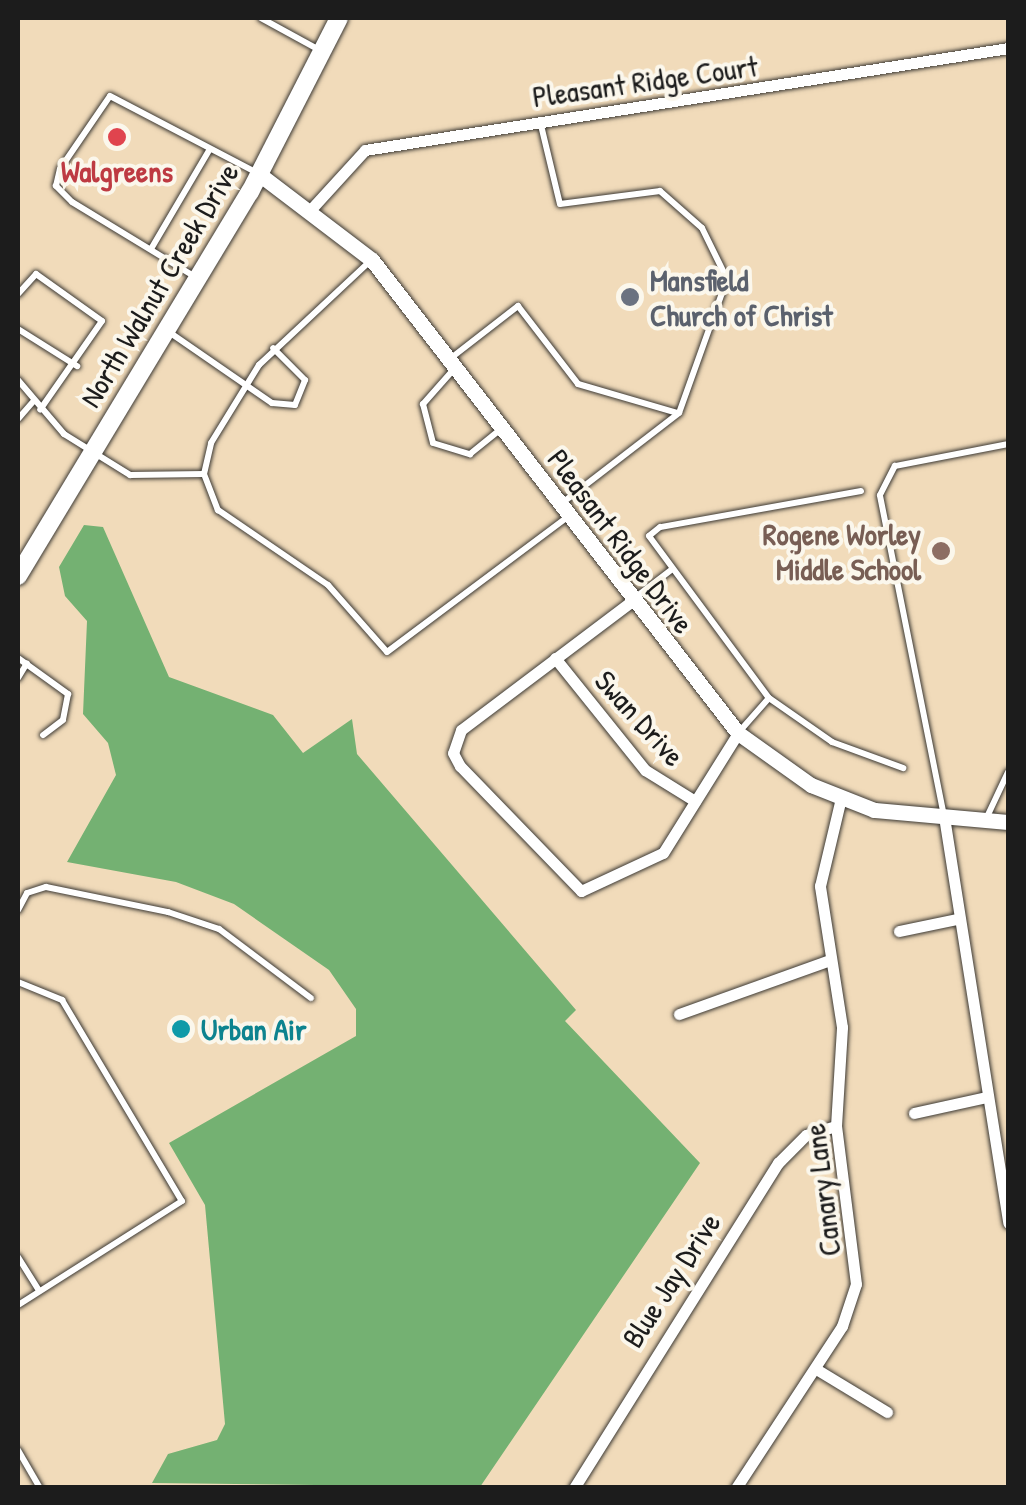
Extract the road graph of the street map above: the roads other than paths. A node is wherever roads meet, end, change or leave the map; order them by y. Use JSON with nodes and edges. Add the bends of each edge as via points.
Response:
{"nodes":[{"id":1,"x":263,"y":18,"type":"edge"},
{"id":2,"x":339,"y":18,"type":"edge"},
{"id":3,"x":1008,"y":48,"type":"edge"},
{"id":4,"x":322,"y":51,"type":"junction"},
{"id":5,"x":540,"y":121,"type":"junction"},
{"id":6,"x":210,"y":150,"type":"junction"},
{"id":7,"x":258,"y":174,"type":"junction"},
{"id":8,"x":314,"y":207,"type":"junction"},
{"id":9,"x":151,"y":250,"type":"junction"},
{"id":10,"x":372,"y":260,"type":"junction"},
{"id":11,"x":198,"y":278,"type":"junction"},
{"id":12,"x":18,"y":294,"type":"edge"},
{"id":13,"x":164,"y":329,"type":"junction"},
{"id":14,"x":18,"y":330,"type":"edge"},
{"id":15,"x":273,"y":348,"type":"junction"},
{"id":16,"x":452,"y":364,"type":"junction"},
{"id":17,"x":77,"y":366,"type":"junction"},
{"id":18,"x":18,"y":380,"type":"edge"},
{"id":19,"x":245,"y":382,"type":"junction"},
{"id":20,"x":33,"y":402,"type":"junction"},
{"id":21,"x":40,"y":410,"type":"junction"},
{"id":22,"x":680,"y":414,"type":"junction"},
{"id":23,"x":18,"y":419,"type":"edge"},
{"id":24,"x":501,"y":429,"type":"junction"},
{"id":25,"x":1008,"y":444,"type":"edge"},
{"id":26,"x":91,"y":454,"type":"junction"},
{"id":27,"x":204,"y":474,"type":"junction"},
{"id":28,"x":860,"y":491,"type":"dead end"},
{"id":29,"x":566,"y":509,"type":"junction"},
{"id":30,"x":671,"y":570,"type":"junction"},
{"id":31,"x":18,"y":576,"type":"edge"},
{"id":32,"x":632,"y":601,"type":"junction"},
{"id":33,"x":18,"y":658,"type":"edge"},
{"id":34,"x":555,"y":658,"type":"junction"},
{"id":35,"x":27,"y":663,"type":"junction"},
{"id":36,"x":18,"y":678,"type":"edge"},
{"id":37,"x":769,"y":698,"type":"junction"},
{"id":38,"x":738,"y":733,"type":"junction"},
{"id":39,"x":43,"y":735,"type":"dead end"},
{"id":40,"x":903,"y":768,"type":"dead end"},
{"id":41,"x":1008,"y":772,"type":"edge"},
{"id":42,"x":841,"y":798,"type":"junction"},
{"id":43,"x":695,"y":801,"type":"junction"},
{"id":44,"x":945,"y":822,"type":"junction"},
{"id":45,"x":1008,"y":822,"type":"edge"},
{"id":46,"x":986,"y":824,"type":"junction"},
{"id":47,"x":18,"y":910,"type":"edge"},
{"id":48,"x":957,"y":919,"type":"junction"},
{"id":49,"x":899,"y":931,"type":"dead end"},
{"id":50,"x":830,"y":960,"type":"junction"},
{"id":51,"x":18,"y":982,"type":"edge"},
{"id":52,"x":311,"y":998,"type":"dead end"},
{"id":53,"x":679,"y":1014,"type":"dead end"},
{"id":54,"x":986,"y":1097,"type":"junction"},
{"id":55,"x":914,"y":1113,"type":"dead end"},
{"id":56,"x":836,"y":1126,"type":"junction"},
{"id":57,"x":1008,"y":1223,"type":"edge"},
{"id":58,"x":18,"y":1258,"type":"edge"},
{"id":59,"x":39,"y":1292,"type":"junction"},
{"id":60,"x":18,"y":1305,"type":"edge"},
{"id":61,"x":816,"y":1368,"type":"junction"},
{"id":62,"x":887,"y":1412,"type":"dead end"},
{"id":63,"x":18,"y":1450,"type":"edge"},
{"id":64,"x":40,"y":1488,"type":"edge"},
{"id":65,"x":574,"y":1488,"type":"edge"},
{"id":66,"x":736,"y":1488,"type":"edge"}],
"edges":[{"from":1,"to":4,"type":"lane"},
{"from":2,"to":4,"type":"main road","name":"North Walnut Creek Drive"},
{"from":3,"to":5,"type":"street","name":"Pleasant Ridge Court"},
{"from":4,"to":7,"type":"main road","name":"North Walnut Creek Drive"},
{"from":5,"to":8,"type":"street","name":"Pleasant Ridge Court","via":[[365,150]]},
{"from":5,"to":22,"type":"lane","via":[[560,204],[660,191],[721,256],[727,279]]},
{"from":6,"to":7,"type":"lane"},
{"from":6,"to":9,"type":"lane"},
{"from":6,"to":9,"type":"lane","via":[[110,96],[60,169],[56,186],[72,202]]},
{"from":7,"to":8,"type":"street","name":"Pleasant Ridge Drive"},
{"from":7,"to":11,"type":"main road","name":"North Walnut Creek Drive"},
{"from":8,"to":10,"type":"street","name":"Pleasant Ridge Drive"},
{"from":9,"to":11,"type":"lane"},
{"from":10,"to":15,"type":"lane"},
{"from":10,"to":16,"type":"street","name":"Pleasant Ridge Drive"},
{"from":11,"to":13,"type":"main road","name":"North Walnut Creek Drive"},
{"from":12,"to":17,"type":"lane","via":[[36,274],[93,310],[102,321]]},
{"from":13,"to":19,"type":"lane"},
{"from":13,"to":26,"type":"main road","name":"North Walnut Creek Drive"},
{"from":14,"to":17,"type":"lane"},
{"from":15,"to":19,"type":"lane"},
{"from":15,"to":19,"type":"lane","via":[[300,371],[302,398],[285,407]]},
{"from":16,"to":22,"type":"lane","via":[[518,306],[578,384]]},
{"from":16,"to":24,"type":"street","name":"Pleasant Ridge Drive"},
{"from":16,"to":24,"type":"lane","via":[[423,404],[432,443],[470,454]]},
{"from":17,"to":21,"type":"lane"},
{"from":18,"to":20,"type":"lane"},
{"from":19,"to":27,"type":"lane"},
{"from":20,"to":21,"type":"lane"},
{"from":20,"to":23,"type":"lane"},
{"from":21,"to":26,"type":"lane"},
{"from":22,"to":29,"type":"lane"},
{"from":24,"to":29,"type":"street","name":"Pleasant Ridge Drive"},
{"from":25,"to":44,"type":"lane","via":[[894,466],[880,496]]},
{"from":26,"to":27,"type":"lane","via":[[138,478]]},
{"from":26,"to":31,"type":"main road","name":"North Walnut Creek Drive"},
{"from":27,"to":29,"type":"lane","via":[[218,510],[328,585],[387,652]]},
{"from":28,"to":30,"type":"lane","via":[[660,526],[651,544]]},
{"from":29,"to":32,"type":"street","name":"Pleasant Ridge Drive"},
{"from":30,"to":32,"type":"lane"},
{"from":30,"to":37,"type":"lane"},
{"from":32,"to":34,"type":"street"},
{"from":32,"to":38,"type":"street","name":"Pleasant Ridge Drive"},
{"from":33,"to":35,"type":"lane"},
{"from":34,"to":43,"type":"street","name":"Swan Drive","via":[[645,770]]},
{"from":34,"to":43,"type":"street","via":[[461,730],[453,753],[567,885],[582,891],[652,863]]},
{"from":35,"to":36,"type":"lane"},
{"from":35,"to":39,"type":"lane","via":[[71,704]]},
{"from":37,"to":38,"type":"lane"},
{"from":37,"to":40,"type":"lane","via":[[832,742]]},
{"from":38,"to":42,"type":"street","name":"Pleasant Ridge Drive"},
{"from":38,"to":43,"type":"street"},
{"from":41,"to":46,"type":"lane"},
{"from":42,"to":44,"type":"street","name":"Pleasant Ridge Drive"},
{"from":42,"to":50,"type":"street","name":"Canary Lane","via":[[820,886]]},
{"from":44,"to":46,"type":"street","name":"Pleasant Ridge Drive"},
{"from":44,"to":48,"type":"street"},
{"from":45,"to":46,"type":"street","name":"Pleasant Ridge Drive"},
{"from":47,"to":52,"type":"lane","via":[[27,893],[46,886],[168,912],[219,930]]},
{"from":48,"to":49,"type":"street"},
{"from":48,"to":54,"type":"street"},
{"from":50,"to":53,"type":"street"},
{"from":50,"to":56,"type":"street","name":"Canary Lane","via":[[843,1039]]},
{"from":51,"to":59,"type":"lane","via":[[62,1000],[182,1201]]},
{"from":54,"to":55,"type":"street"},
{"from":54,"to":57,"type":"street"},
{"from":56,"to":61,"type":"street","name":"Canary Lane","via":[[856,1284]]},
{"from":56,"to":65,"type":"street","name":"Blue Jay Drive","via":[[806,1135],[778,1163]]},
{"from":58,"to":59,"type":"lane"},
{"from":59,"to":60,"type":"lane"},
{"from":61,"to":62,"type":"street"},
{"from":61,"to":66,"type":"street","name":"Canary Lane"},
{"from":63,"to":64,"type":"lane"}]}
